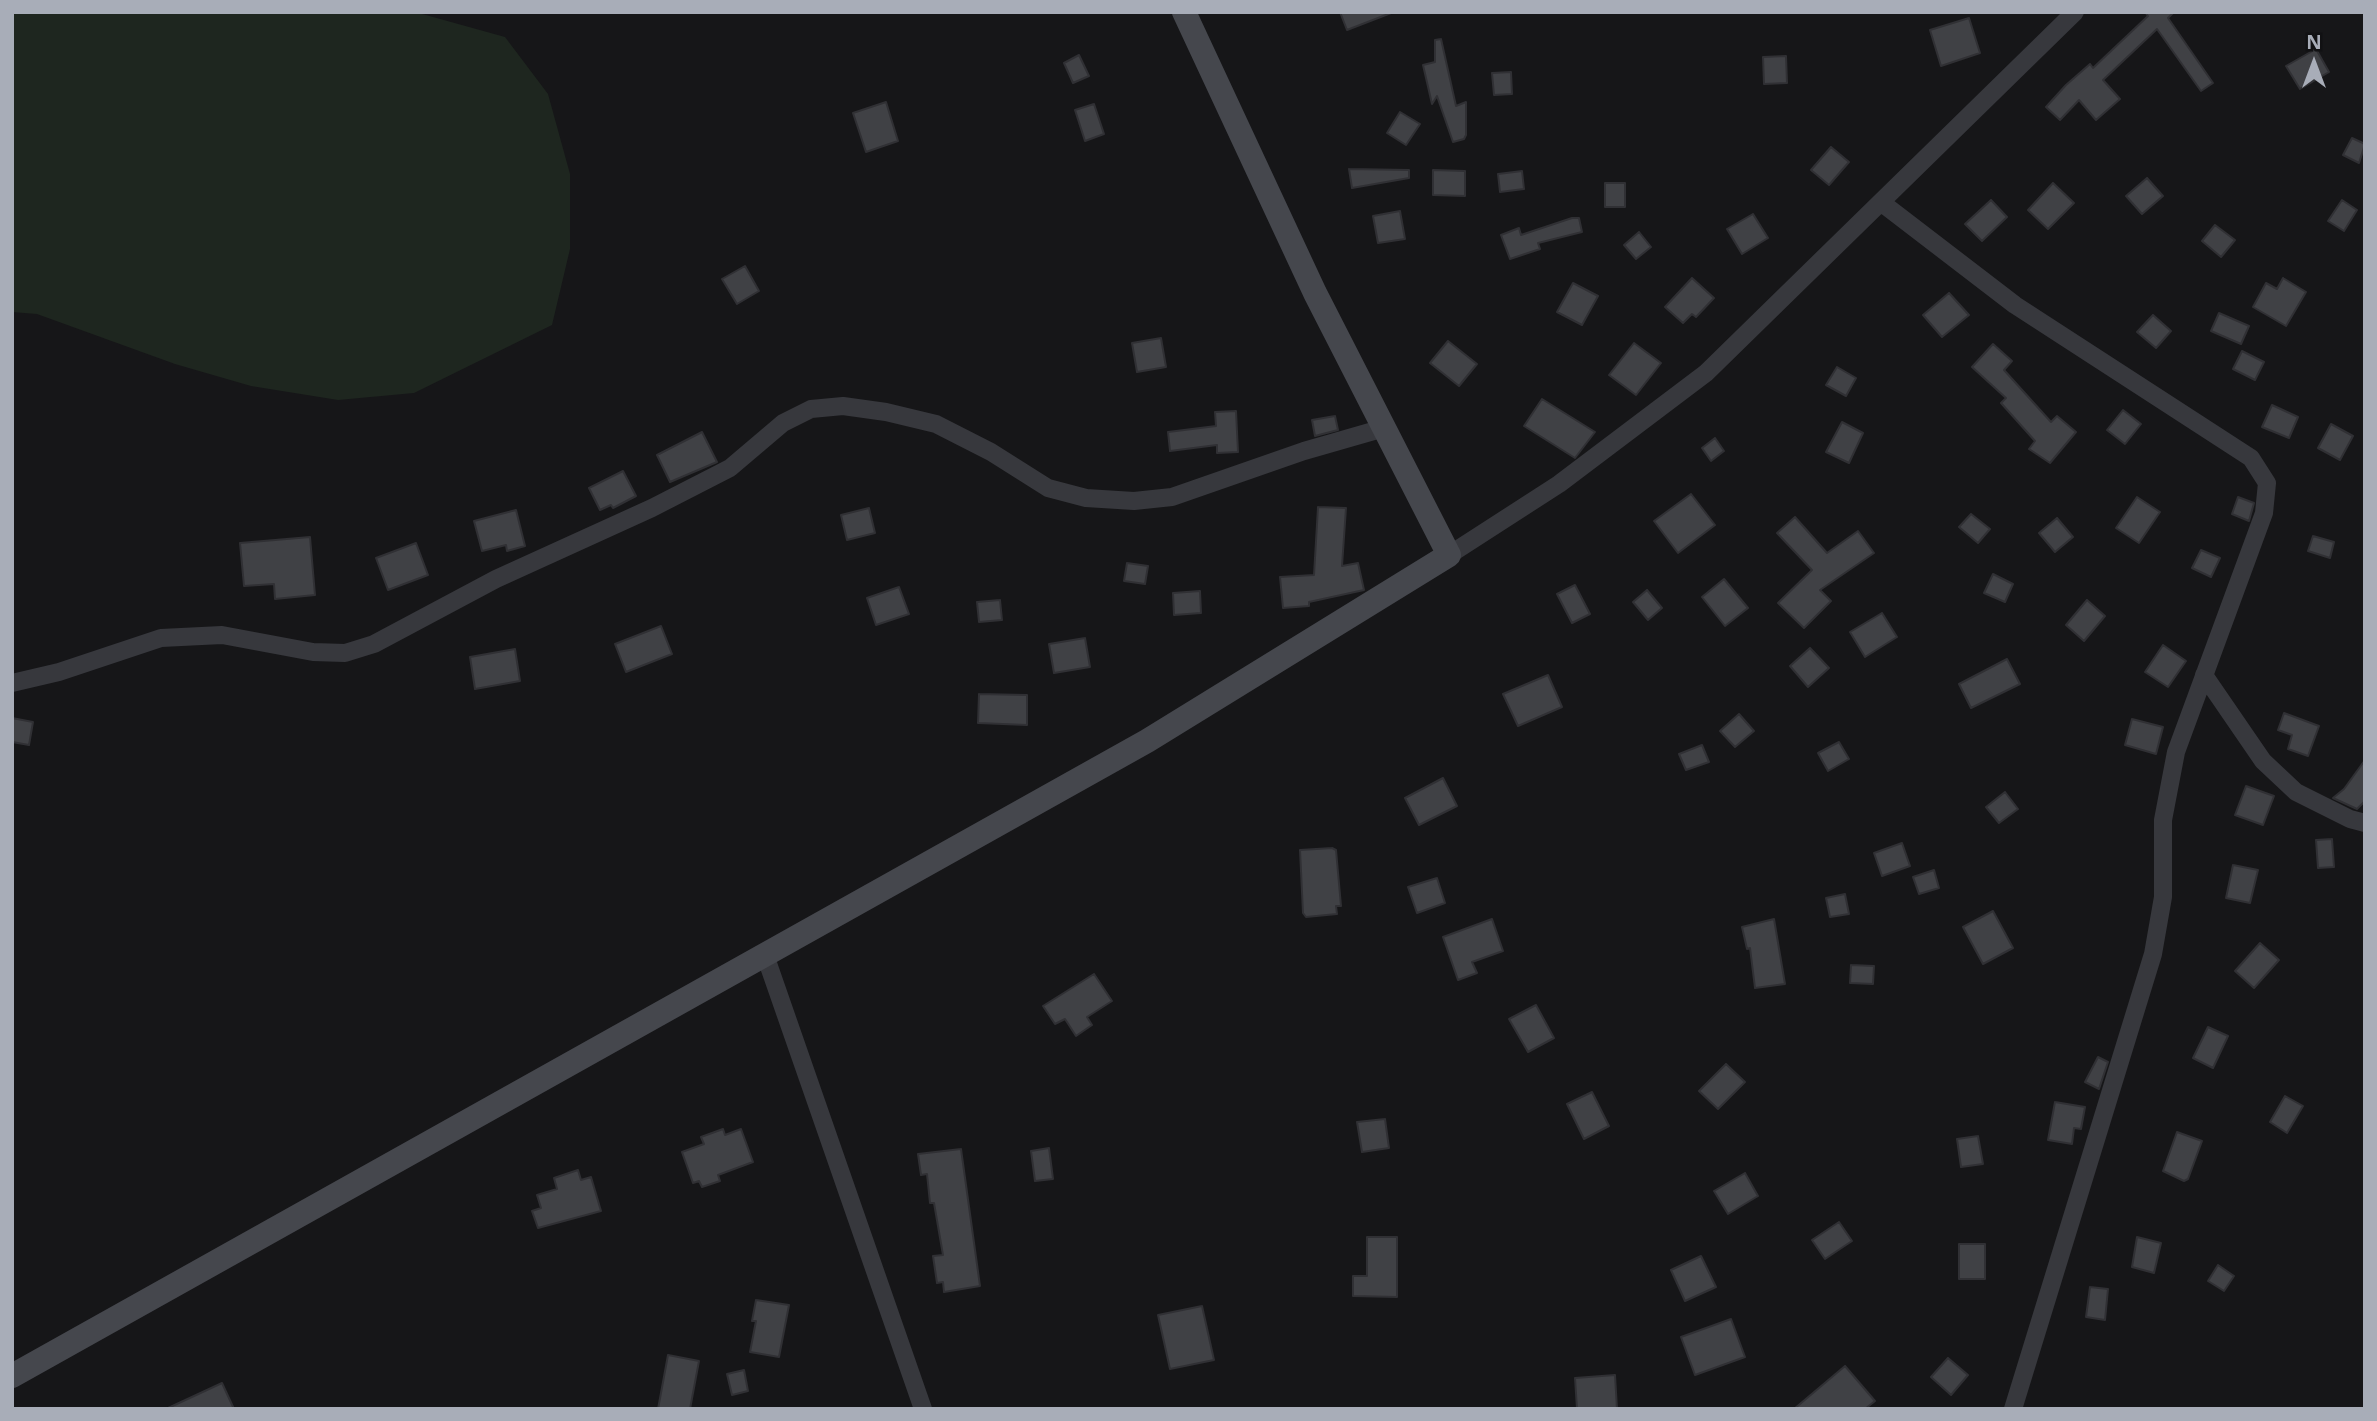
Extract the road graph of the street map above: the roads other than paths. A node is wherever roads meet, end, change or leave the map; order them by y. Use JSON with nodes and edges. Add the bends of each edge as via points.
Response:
{"nodes":[{"id":1,"x":1184,"y":12,"type":"edge"},
{"id":2,"x":2075,"y":12,"type":"edge"},
{"id":3,"x":1882,"y":203,"type":"junction"},
{"id":4,"x":1384,"y":428,"type":"junction"},
{"id":5,"x":1449,"y":555,"type":"junction"},
{"id":6,"x":2204,"y":675,"type":"junction"},
{"id":7,"x":12,"y":683,"type":"edge"},
{"id":8,"x":2365,"y":823,"type":"edge"},
{"id":9,"x":765,"y":955,"type":"junction"},
{"id":10,"x":12,"y":1376,"type":"edge"},
{"id":11,"x":923,"y":1409,"type":"edge"},
{"id":12,"x":2013,"y":1409,"type":"edge"}],
"edges":[{"from":1,"to":4,"type":"street","via":[[1315,293]]},
{"from":2,"to":3,"type":"street"},
{"from":3,"to":5,"type":"street","via":[[1706,373],[1559,484]]},
{"from":3,"to":6,"type":"street","via":[[2015,305],[2250,458],[2267,483],[2264,513]]},
{"from":4,"to":5,"type":"street"},
{"from":4,"to":7,"type":"street","via":[[1304,450],[1172,497],[1134,501],[1086,498],[1048,488],[936,424],[843,406],[811,409],[783,423],[730,468],[496,579],[374,644],[345,653],[313,652],[222,635],[161,638]]},
{"from":5,"to":9,"type":"street","via":[[1147,741]]},
{"from":6,"to":8,"type":"street","via":[[2279,777],[2296,792]]},
{"from":6,"to":12,"type":"street","via":[[2176,752],[2163,820],[2163,897],[2153,954]]},
{"from":9,"to":10,"type":"street"},
{"from":9,"to":11,"type":"street"}]}
